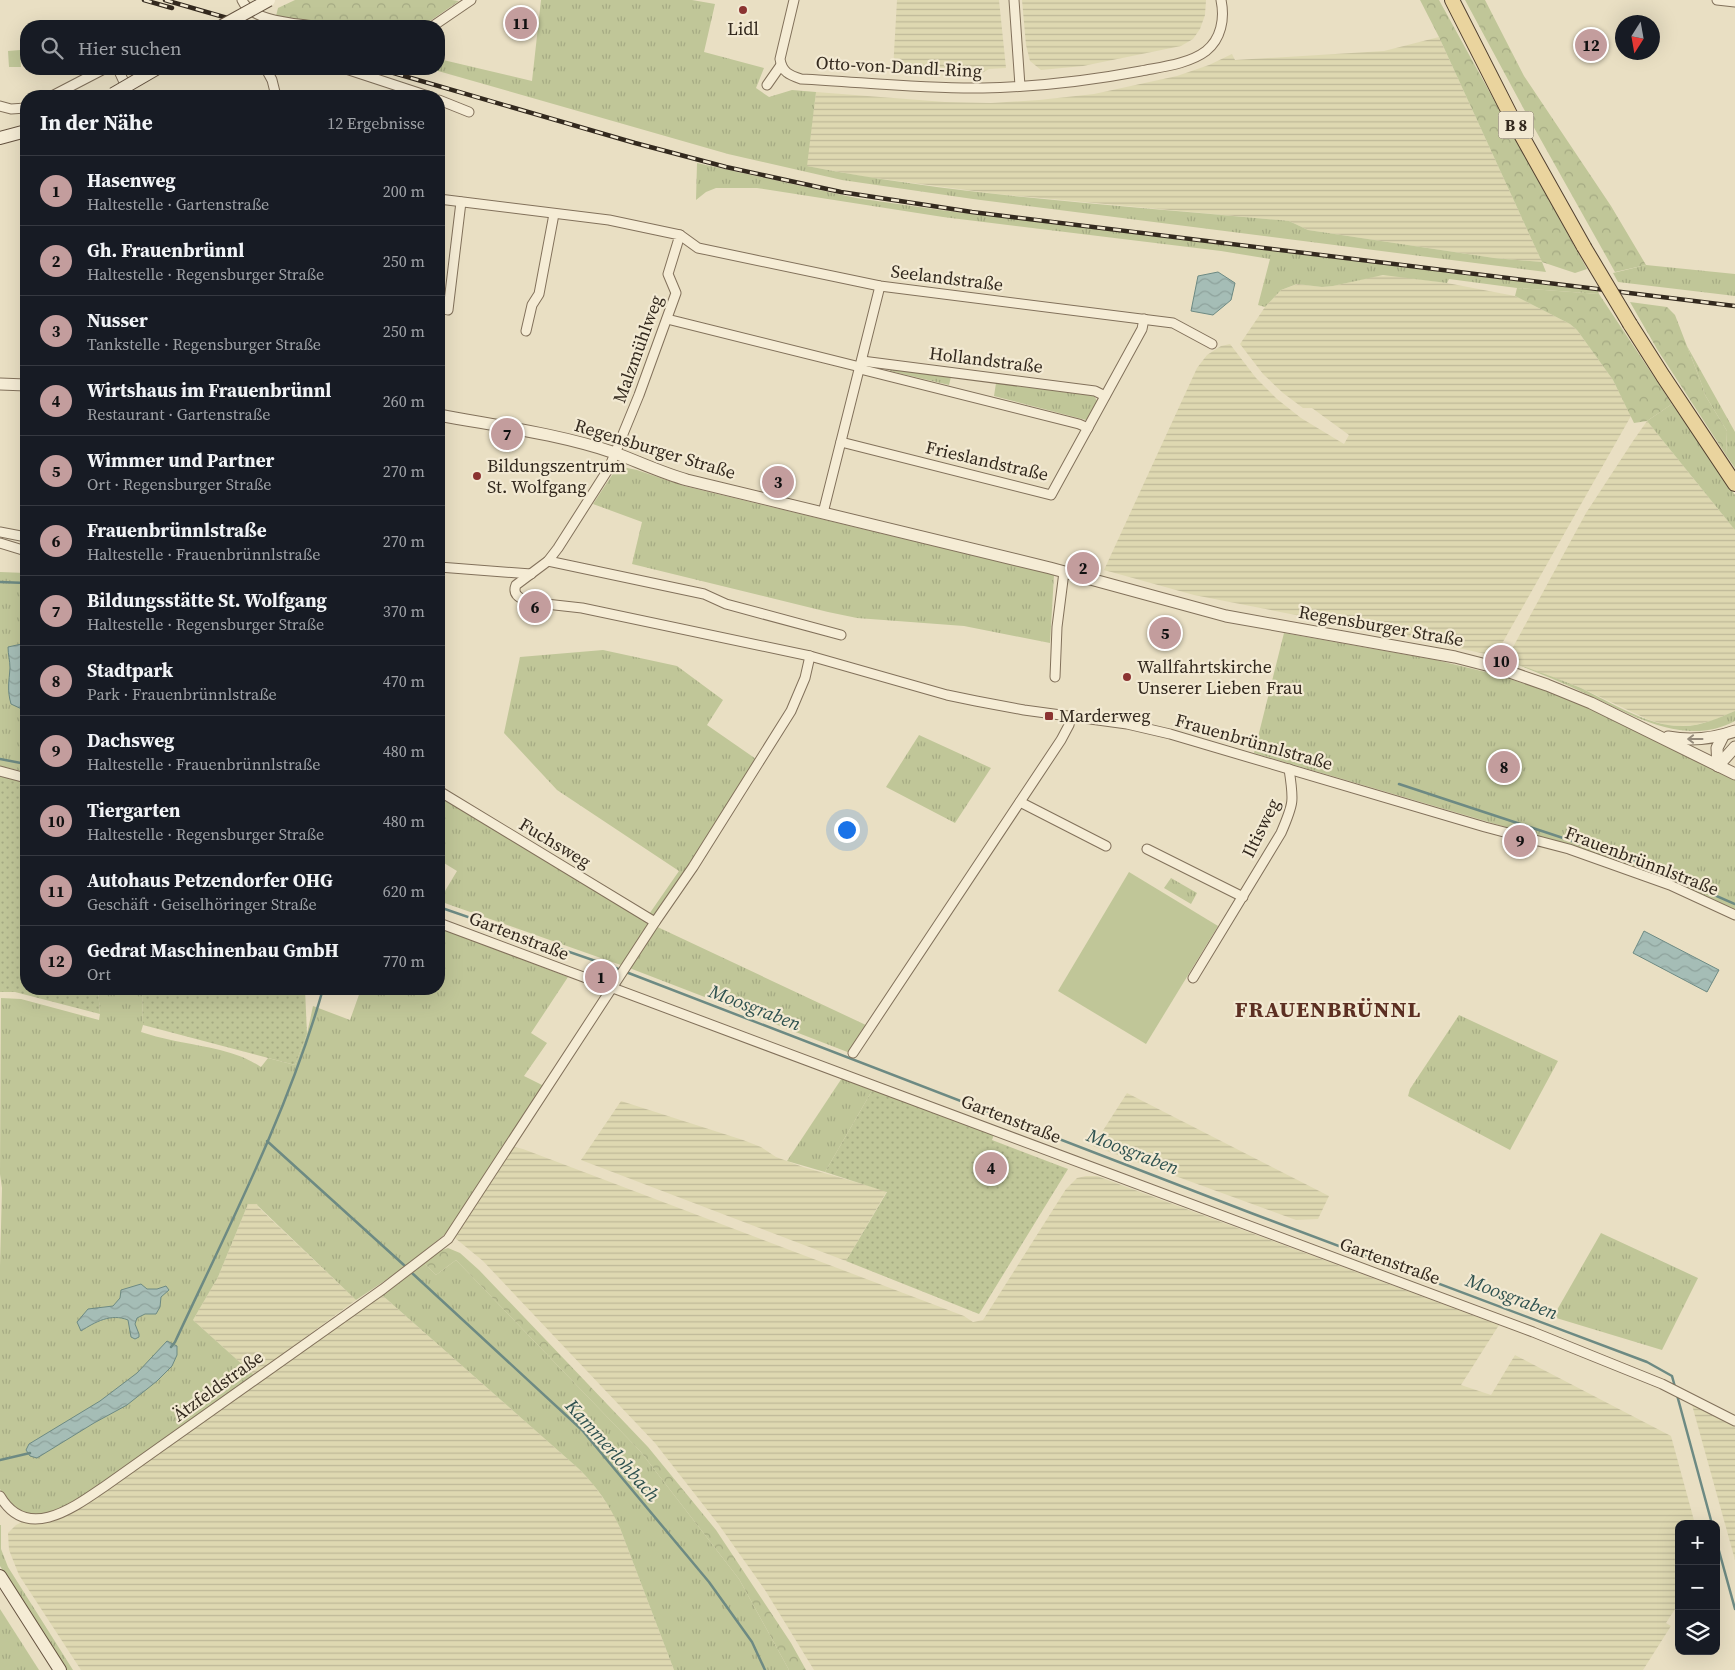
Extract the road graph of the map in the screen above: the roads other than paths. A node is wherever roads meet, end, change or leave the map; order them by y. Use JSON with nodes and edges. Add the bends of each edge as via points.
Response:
{"nodes":[{"id":1,"x":242,"y":0,"type":"edge"},
{"id":2,"x":269,"y":0,"type":"edge"},
{"id":3,"x":471,"y":0,"type":"edge"},
{"id":4,"x":794,"y":0,"type":"edge"},
{"id":5,"x":1014,"y":0,"type":"edge"},
{"id":6,"x":1221,"y":0,"type":"edge"},
{"id":7,"x":1452,"y":0,"type":"edge"},
{"id":8,"x":1717,"y":0,"type":"edge"},
{"id":9,"x":1735,"y":2,"type":"edge"},
{"id":10,"x":233,"y":20,"type":"edge"},
{"id":11,"x":281,"y":20,"type":"edge"},
{"id":12,"x":442,"y":20,"type":"edge"},
{"id":13,"x":781,"y":65,"type":"junction"},
{"id":14,"x":92,"y":75,"type":"edge"},
{"id":15,"x":121,"y":75,"type":"edge"},
{"id":16,"x":147,"y":75,"type":"edge"},
{"id":17,"x":269,"y":75,"type":"edge"},
{"id":18,"x":364,"y":75,"type":"edge"},
{"id":19,"x":766,"y":85,"type":"dead end"},
{"id":20,"x":1020,"y":86,"type":"junction"},
{"id":21,"x":64,"y":90,"type":"edge"},
{"id":22,"x":119,"y":90,"type":"edge"},
{"id":23,"x":125,"y":90,"type":"edge"},
{"id":24,"x":274,"y":90,"type":"edge"},
{"id":25,"x":410,"y":90,"type":"edge"},
{"id":26,"x":445,"y":102,"type":"edge"},
{"id":27,"x":0,"y":106,"type":"edge"},
{"id":28,"x":20,"y":108,"type":"edge"},
{"id":29,"x":469,"y":112,"type":"dead end"},
{"id":30,"x":20,"y":133,"type":"edge"},
{"id":31,"x":0,"y":138,"type":"edge"},
{"id":32,"x":445,"y":200,"type":"edge"},
{"id":33,"x":461,"y":202,"type":"junction"},
{"id":34,"x":554,"y":214,"type":"junction"},
{"id":35,"x":680,"y":235,"type":"junction"},
{"id":36,"x":880,"y":286,"type":"junction"},
{"id":37,"x":445,"y":309,"type":"edge"},
{"id":38,"x":667,"y":319,"type":"junction"},
{"id":39,"x":1144,"y":319,"type":"junction"},
{"id":40,"x":526,"y":331,"type":"dead end"},
{"id":41,"x":1212,"y":344,"type":"dead end"},
{"id":42,"x":860,"y":366,"type":"junction"},
{"id":43,"x":0,"y":384,"type":"edge"},
{"id":44,"x":20,"y":385,"type":"edge"},
{"id":45,"x":1105,"y":396,"type":"junction"},
{"id":46,"x":445,"y":416,"type":"edge"},
{"id":47,"x":1088,"y":428,"type":"junction"},
{"id":48,"x":841,"y":442,"type":"junction"},
{"id":49,"x":615,"y":454,"type":"junction"},
{"id":50,"x":1735,"y":484,"type":"edge"},
{"id":51,"x":823,"y":513,"type":"junction"},
{"id":52,"x":0,"y":532,"type":"edge"},
{"id":53,"x":20,"y":536,"type":"edge"},
{"id":54,"x":0,"y":542,"type":"edge"},
{"id":55,"x":20,"y":548,"type":"edge"},
{"id":56,"x":548,"y":561,"type":"junction"},
{"id":57,"x":445,"y":567,"type":"edge"},
{"id":58,"x":1064,"y":572,"type":"junction"},
{"id":59,"x":531,"y":574,"type":"junction"},
{"id":60,"x":841,"y":635,"type":"dead end"},
{"id":61,"x":810,"y":656,"type":"junction"},
{"id":62,"x":1055,"y":677,"type":"dead end"},
{"id":63,"x":1071,"y":717,"type":"junction"},
{"id":64,"x":1735,"y":731,"type":"edge"},
{"id":65,"x":1654,"y":734,"type":"junction"},
{"id":66,"x":1723,"y":736,"type":"junction"},
{"id":67,"x":1735,"y":747,"type":"edge"},
{"id":68,"x":1718,"y":766,"type":"junction"},
{"id":69,"x":1289,"y":770,"type":"junction"},
{"id":70,"x":0,"y":771,"type":"edge"},
{"id":71,"x":1735,"y":774,"type":"edge"},
{"id":72,"x":20,"y":776,"type":"edge"},
{"id":73,"x":445,"y":794,"type":"edge"},
{"id":74,"x":1020,"y":802,"type":"junction"},
{"id":75,"x":1106,"y":846,"type":"dead end"},
{"id":76,"x":1147,"y":849,"type":"dead end"},
{"id":77,"x":1243,"y":897,"type":"junction"},
{"id":78,"x":1735,"y":916,"type":"edge"},
{"id":79,"x":655,"y":922,"type":"junction"},
{"id":80,"x":445,"y":925,"type":"edge"},
{"id":81,"x":1193,"y":978,"type":"dead end"},
{"id":82,"x":613,"y":989,"type":"junction"},
{"id":83,"x":853,"y":1053,"type":"dead end"},
{"id":84,"x":1735,"y":1421,"type":"edge"},
{"id":85,"x":0,"y":1496,"type":"edge"},
{"id":86,"x":0,"y":1576,"type":"edge"},
{"id":87,"x":60,"y":1670,"type":"edge"}],
"edges":[{"from":1,"to":11,"type":"street","via":[[246,8],[255,14]]},
{"from":2,"to":10,"type":"main road","bridge":true},
{"from":3,"to":12,"type":"street"},
{"from":4,"to":13,"type":"street","via":[[781,52]]},
{"from":5,"to":20,"type":"street"},
{"from":6,"to":20,"type":"street","name":"Otto-von-Dandl-Ring","via":[[1223,19],[1214,43],[1191,59],[1106,78]]},
{"from":7,"to":50,"type":"main road","number":"B 8","bridge":true,"via":[[1514,122],[1584,247],[1663,376]]},
{"from":8,"to":9,"type":"street"},
{"from":13,"to":19,"type":"street"},
{"from":13,"to":20,"type":"street","name":"Otto-von-Dandl-Ring","via":[[791,76],[801,79],[950,88]]},
{"from":14,"to":21,"type":"street"},
{"from":15,"to":22,"type":"street","via":[[124,82]]},
{"from":16,"to":23,"type":"main road","bridge":true},
{"from":17,"to":24,"type":"street"},
{"from":18,"to":25,"type":"street"},
{"from":26,"to":29,"type":"street"},
{"from":27,"to":28,"type":"street"},
{"from":30,"to":31,"type":"main road"},
{"from":32,"to":33,"type":"street"},
{"from":33,"to":34,"type":"street"},
{"from":33,"to":37,"type":"street","via":[[448,310]]},
{"from":34,"to":35,"type":"street","via":[[609,220]]},
{"from":34,"to":40,"type":"street","via":[[539,294],[532,305]]},
{"from":35,"to":36,"type":"street","name":"Seelandstraße","via":[[698,248]]},
{"from":35,"to":38,"type":"street","name":"Malzmühlweg","via":[[668,274],[676,294]]},
{"from":36,"to":39,"type":"street","name":"Seelandstraße"},
{"from":36,"to":42,"type":"street"},
{"from":38,"to":42,"type":"street","name":"Hollandstraße"},
{"from":38,"to":49,"type":"street","name":"Malzmühlweg"},
{"from":39,"to":41,"type":"street","name":"Seelandstraße","via":[[1173,323]]},
{"from":39,"to":45,"type":"street","name":"Frieslandstraße","via":[[1142,329]]},
{"from":42,"to":45,"type":"street","name":"Hollandstraße","via":[[1095,391]]},
{"from":42,"to":47,"type":"street","name":"Hollandstraße"},
{"from":42,"to":48,"type":"street"},
{"from":43,"to":44,"type":"street"},
{"from":45,"to":47,"type":"street","name":"Frieslandstraße"},
{"from":46,"to":49,"type":"street","name":"Regensburger Straße","via":[[548,436]]},
{"from":47,"to":48,"type":"street","name":"Frieslandstraße","via":[[1051,495]]},
{"from":48,"to":51,"type":"street"},
{"from":49,"to":51,"type":"street","name":"Regensburger Straße","via":[[687,480]]},
{"from":49,"to":56,"type":"street","name":"Frauenbrünnlstraße"},
{"from":51,"to":58,"type":"street","name":"Regensburger Straße"},
{"from":52,"to":53,"type":"street"},
{"from":54,"to":55,"type":"street"},
{"from":56,"to":59,"type":"street","name":"Frauenbrünnlstraße"},
{"from":56,"to":60,"type":"street","via":[[704,594],[726,604]]},
{"from":57,"to":59,"type":"street"},
{"from":58,"to":62,"type":"street","via":[[1056,627]]},
{"from":58,"to":65,"type":"street","name":"Regensburger Straße","via":[[1226,616],[1455,657],[1498,668],[1571,694]]},
{"from":59,"to":61,"type":"street","name":"Frauenbrünnlstraße","via":[[514,590],[528,602],[582,608]]},
{"from":61,"to":63,"type":"street","name":"Frauenbrünnlstraße","via":[[948,695]]},
{"from":61,"to":79,"type":"street","name":"Ätzfeldstraße","via":[[791,711]]},
{"from":63,"to":69,"type":"street","name":"Frauenbrünnlstraße","via":[[1127,724],[1170,734]]},
{"from":63,"to":74,"type":"street","via":[[1061,740]]},
{"from":64,"to":66,"type":"street"},
{"from":66,"to":65,"type":"street","one_way":true,"via":[[1688,739]]},
{"from":65,"to":68,"type":"street","name":"Regensburger Straße"},
{"from":66,"to":68,"type":"street","via":[[1716,753]]},
{"from":67,"to":68,"type":"street"},
{"from":68,"to":71,"type":"street","name":"Regensburger Straße"},
{"from":69,"to":77,"type":"street","name":"Iltisweg","via":[[1293,794],[1291,809],[1277,840]]},
{"from":69,"to":78,"type":"street","name":"Frauenbrünnlstraße","via":[[1568,849],[1670,885]]},
{"from":70,"to":72,"type":"street"},
{"from":73,"to":79,"type":"street","name":"Fuchsweg"},
{"from":74,"to":75,"type":"street"},
{"from":74,"to":83,"type":"street"},
{"from":76,"to":77,"type":"street"},
{"from":77,"to":81,"type":"street","name":"Iltisweg"},
{"from":79,"to":82,"type":"street","name":"Ätzfeldstraße"},
{"from":80,"to":82,"type":"street","name":"Gartenstraße"},
{"from":82,"to":84,"type":"street","name":"Gartenstraße","via":[[1533,1332],[1671,1388]]},
{"from":82,"to":85,"type":"street","name":"Ätzfeldstraße","via":[[448,1239],[383,1289],[72,1508],[44,1519],[34,1519],[13,1512]]},
{"from":86,"to":87,"type":"main road"}]}
